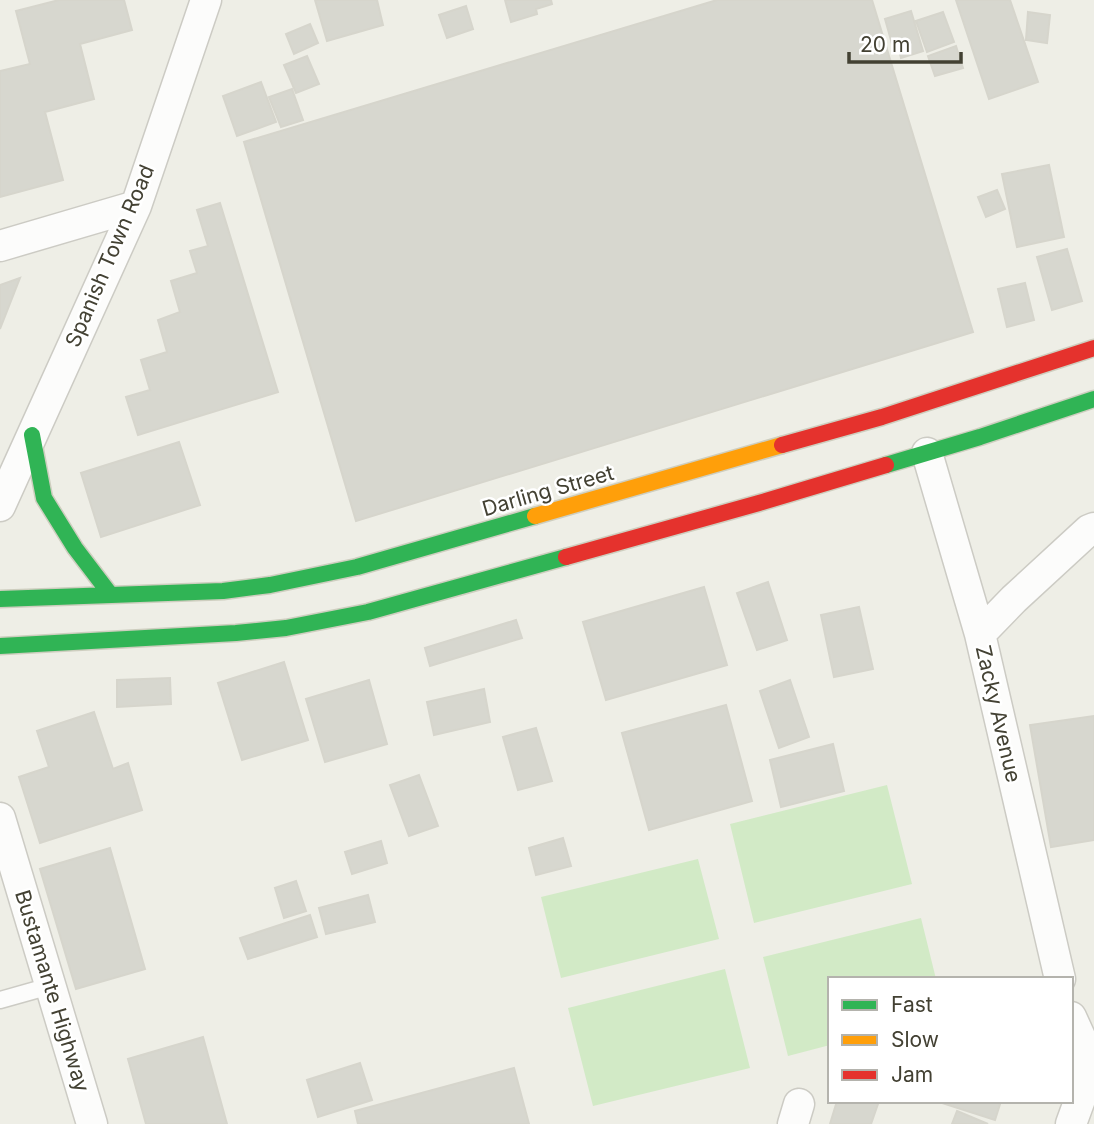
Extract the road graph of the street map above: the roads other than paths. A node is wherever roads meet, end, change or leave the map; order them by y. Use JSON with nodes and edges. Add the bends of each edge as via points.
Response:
{"nodes":[{"id":1,"x":206,"y":0,"type":"edge"},
{"id":2,"x":136,"y":206,"type":"junction"},
{"id":3,"x":0,"y":246,"type":"edge"},
{"id":4,"x":1094,"y":348,"type":"edge"},
{"id":5,"x":1094,"y":398,"type":"edge"},
{"id":6,"x":32,"y":435,"type":"junction"},
{"id":7,"x":927,"y":453,"type":"junction"},
{"id":8,"x":0,"y":506,"type":"edge"},
{"id":9,"x":1094,"y":527,"type":"edge"},
{"id":10,"x":110,"y":594,"type":"junction"},
{"id":11,"x":0,"y":599,"type":"edge"},
{"id":12,"x":979,"y":634,"type":"junction"},
{"id":13,"x":0,"y":646,"type":"edge"},
{"id":14,"x":0,"y":818,"type":"edge"},
{"id":15,"x":1060,"y":977,"type":"edge"},
{"id":16,"x":50,"y":986,"type":"junction"},
{"id":17,"x":0,"y":1000,"type":"edge"},
{"id":18,"x":1073,"y":1021,"type":"edge"},
{"id":19,"x":92,"y":1124,"type":"edge"},
{"id":20,"x":1071,"y":1124,"type":"edge"}],
"edges":[{"from":1,"to":2,"type":"street","name":"Spanish Town Road"},
{"from":2,"to":3,"type":"street"},
{"from":2,"to":6,"type":"street","name":"Spanish Town Road"},
{"from":4,"to":10,"type":"street","name":"Darling Street","via":[[882,417],[357,567],[246,588]]},
{"from":5,"to":7,"type":"street"},
{"from":6,"to":8,"type":"street","name":"Spanish Town Road"},
{"from":6,"to":10,"type":"street","via":[[44,498]]},
{"from":7,"to":12,"type":"street","name":"Zacky Avenue"},
{"from":7,"to":13,"type":"street","via":[[368,612],[236,633]]},
{"from":9,"to":12,"type":"street"},
{"from":10,"to":11,"type":"street","name":"Darling Street"},
{"from":12,"to":15,"type":"street","name":"Zacky Avenue"},
{"from":14,"to":16,"type":"street","name":"Bustamante Highway"},
{"from":16,"to":17,"type":"lane"},
{"from":16,"to":19,"type":"street","name":"Bustamante Highway"},
{"from":18,"to":20,"type":"street","via":[[1086,1050],[1087,1080]]}]}
